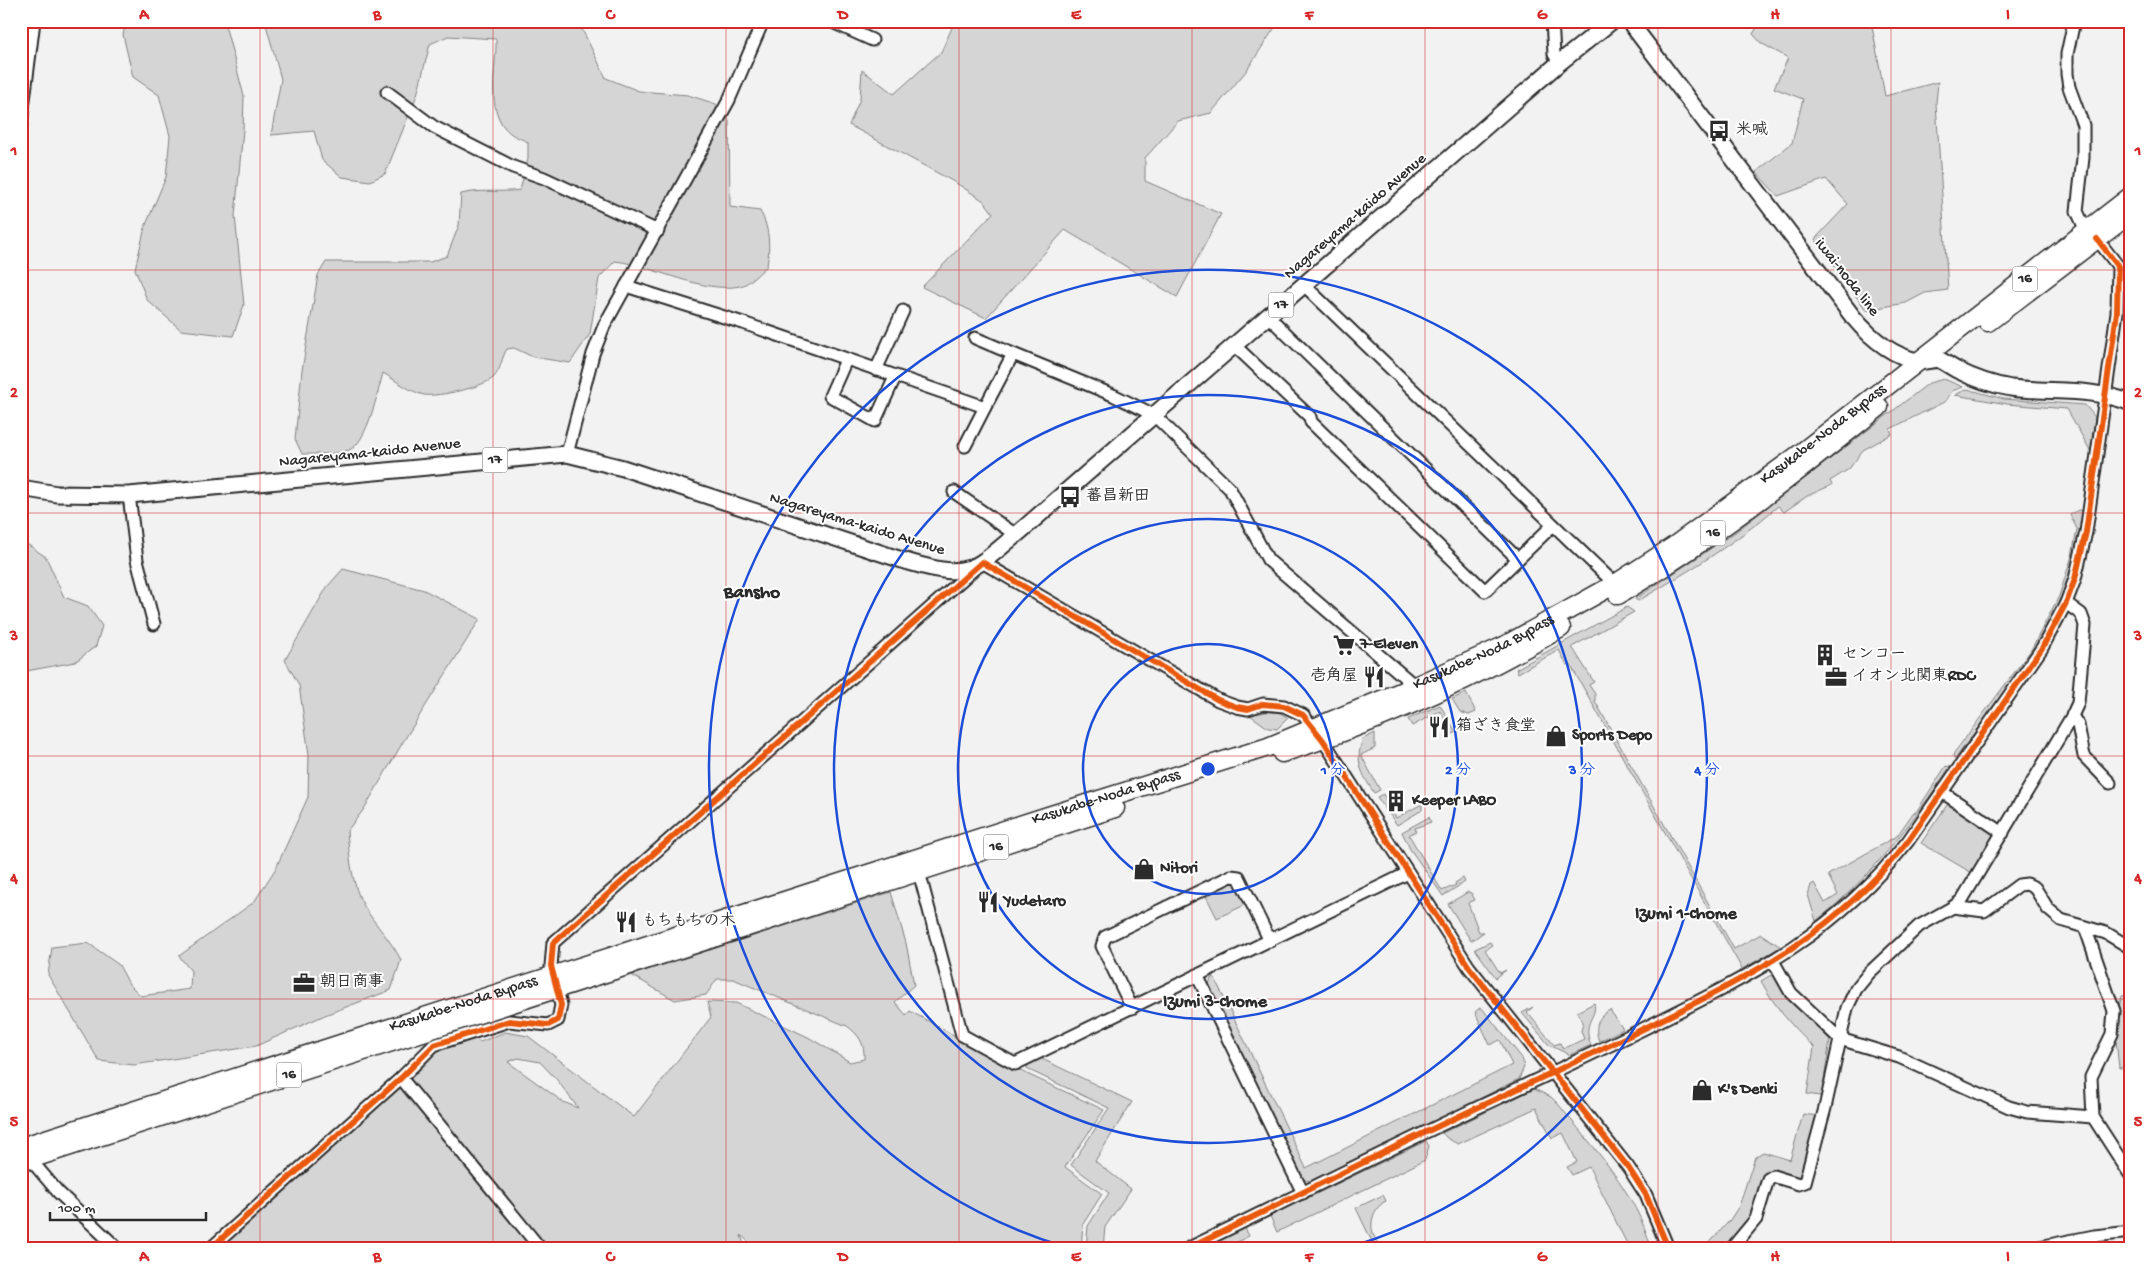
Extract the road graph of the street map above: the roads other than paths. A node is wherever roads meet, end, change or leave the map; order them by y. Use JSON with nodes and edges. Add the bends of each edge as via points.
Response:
{"nodes":[{"id":1,"x":34,"y":21,"type":"edge"},
{"id":2,"x":763,"y":21,"type":"edge"},
{"id":3,"x":830,"y":21,"type":"edge"},
{"id":4,"x":1552,"y":21,"type":"edge"},
{"id":5,"x":1612,"y":21,"type":"edge"},
{"id":6,"x":1629,"y":21,"type":"edge"},
{"id":7,"x":2074,"y":21,"type":"edge"},
{"id":8,"x":872,"y":40,"type":"dead end"},
{"id":9,"x":1559,"y":63,"type":"junction"},
{"id":10,"x":387,"y":92,"type":"dead end"},
{"id":11,"x":21,"y":124,"type":"edge"},
{"id":12,"x":2131,"y":196,"type":"edge"},
{"id":13,"x":2131,"y":213,"type":"edge"},
{"id":14,"x":658,"y":231,"type":"junction"},
{"id":15,"x":2091,"y":235,"type":"junction"},
{"id":16,"x":626,"y":286,"type":"junction"},
{"id":17,"x":1304,"y":286,"type":"junction"},
{"id":18,"x":903,"y":311,"type":"dead end"},
{"id":19,"x":1268,"y":316,"type":"junction"},
{"id":20,"x":975,"y":338,"type":"dead end"},
{"id":21,"x":1234,"y":345,"type":"junction"},
{"id":22,"x":1013,"y":354,"type":"junction"},
{"id":23,"x":846,"y":360,"type":"junction"},
{"id":24,"x":1939,"y":360,"type":"junction"},
{"id":25,"x":1919,"y":362,"type":"junction"},
{"id":26,"x":876,"y":370,"type":"junction"},
{"id":27,"x":895,"y":377,"type":"junction"},
{"id":28,"x":2105,"y":395,"type":"junction"},
{"id":29,"x":2131,"y":403,"type":"edge"},
{"id":30,"x":985,"y":408,"type":"junction"},
{"id":31,"x":1154,"y":415,"type":"junction"},
{"id":32,"x":965,"y":446,"type":"dead end"},
{"id":33,"x":567,"y":454,"type":"junction"},
{"id":34,"x":21,"y":488,"type":"edge"},
{"id":35,"x":954,"y":492,"type":"dead end"},
{"id":36,"x":129,"y":495,"type":"junction"},
{"id":37,"x":1552,"y":526,"type":"junction"},
{"id":38,"x":1016,"y":535,"type":"junction"},
{"id":39,"x":1518,"y":559,"type":"junction"},
{"id":40,"x":982,"y":562,"type":"junction"},
{"id":41,"x":1615,"y":584,"type":"junction"},
{"id":42,"x":2066,"y":603,"type":"junction"},
{"id":43,"x":154,"y":624,"type":"dead end"},
{"id":44,"x":1415,"y":686,"type":"junction"},
{"id":45,"x":2072,"y":716,"type":"junction"},
{"id":46,"x":1319,"y":734,"type":"junction"},
{"id":47,"x":2110,"y":783,"type":"dead end"},
{"id":48,"x":1942,"y":792,"type":"junction"},
{"id":49,"x":2003,"y":833,"type":"junction"},
{"id":50,"x":919,"y":872,"type":"junction"},
{"id":51,"x":1408,"y":873,"type":"junction"},
{"id":52,"x":1953,"y":907,"type":"junction"},
{"id":53,"x":2085,"y":927,"type":"junction"},
{"id":54,"x":1270,"y":940,"type":"junction"},
{"id":55,"x":2131,"y":948,"type":"edge"},
{"id":56,"x":1772,"y":961,"type":"junction"},
{"id":57,"x":1197,"y":975,"type":"junction"},
{"id":58,"x":555,"y":982,"type":"junction"},
{"id":59,"x":1132,"y":1008,"type":"junction"},
{"id":60,"x":1840,"y":1039,"type":"junction"},
{"id":61,"x":1553,"y":1072,"type":"junction"},
{"id":62,"x":401,"y":1078,"type":"junction"},
{"id":63,"x":2093,"y":1117,"type":"junction"},
{"id":64,"x":24,"y":1150,"type":"edge"},
{"id":65,"x":2131,"y":1176,"type":"edge"},
{"id":66,"x":1303,"y":1193,"type":"junction"},
{"id":67,"x":2131,"y":1232,"type":"edge"},
{"id":68,"x":117,"y":1248,"type":"edge"},
{"id":69,"x":211,"y":1248,"type":"edge"},
{"id":70,"x":540,"y":1248,"type":"edge"},
{"id":71,"x":1189,"y":1248,"type":"edge"},
{"id":72,"x":1668,"y":1248,"type":"edge"},
{"id":73,"x":1732,"y":1248,"type":"edge"},
{"id":74,"x":2034,"y":1248,"type":"edge"}],
"edges":[{"from":1,"to":11,"type":"street"},
{"from":2,"to":14,"type":"street","via":[[729,100]]},
{"from":3,"to":8,"type":"street"},
{"from":4,"to":9,"type":"street","via":[[1554,54]]},
{"from":5,"to":9,"type":"main road","name":"Nagareyama-kaido Avenue","number":"17"},
{"from":6,"to":25,"type":"main road","name":"iwai-noda line","via":[[1858,323],[1874,339]]},
{"from":7,"to":15,"type":"street","via":[[2067,54],[2067,74],[2083,125],[2077,212]]},
{"from":9,"to":17,"type":"main road","name":"Nagareyama-kaido Avenue","number":"17"},
{"from":10,"to":14,"type":"street","via":[[434,128]]},
{"from":12,"to":15,"type":"highway","name":"Kasukabe-Noda Bypass","number":"16"},
{"from":13,"to":15,"type":"highway","name":"Kasukabe-Noda Bypass","number":"16"},
{"from":14,"to":16,"type":"street"},
{"from":15,"to":24,"type":"highway","name":"Kasukabe-Noda Bypass","number":"16"},
{"from":15,"to":25,"type":"highway","name":"Kasukabe-Noda Bypass","number":"16"},
{"from":15,"to":28,"type":"street","via":[[2118,266],[2117,312]]},
{"from":16,"to":23,"type":"street"},
{"from":16,"to":33,"type":"street","via":[[597,341]]},
{"from":17,"to":19,"type":"main road","name":"Nagareyama-kaido Avenue","number":"17"},
{"from":17,"to":37,"type":"street"},
{"from":18,"to":26,"type":"street"},
{"from":19,"to":21,"type":"main road","name":"Nagareyama-kaido Avenue","number":"17"},
{"from":19,"to":39,"type":"street"},
{"from":20,"to":22,"type":"street"},
{"from":21,"to":31,"type":"main road","name":"Nagareyama-kaido Avenue","number":"17"},
{"from":21,"to":39,"type":"street","via":[[1485,591]]},
{"from":22,"to":30,"type":"street"},
{"from":22,"to":31,"type":"street"},
{"from":23,"to":26,"type":"street"},
{"from":23,"to":27,"type":"street","via":[[830,396],[875,421]]},
{"from":24,"to":25,"type":"main road","name":"iwai-noda line"},
{"from":24,"to":28,"type":"main road","via":[[1973,377],[2009,388],[2079,390]]},
{"from":24,"to":46,"type":"highway","name":"Kasukabe-Noda Bypass","number":"16","via":[[1779,486],[1650,576],[1512,656],[1431,695]]},
{"from":25,"to":41,"type":"highway","name":"Kasukabe-Noda Bypass","number":"16","via":[[1674,546]]},
{"from":26,"to":27,"type":"street"},
{"from":27,"to":30,"type":"street"},
{"from":28,"to":29,"type":"main road"},
{"from":28,"to":42,"type":"street","via":[[2086,532]]},
{"from":30,"to":32,"type":"street"},
{"from":31,"to":38,"type":"main road","name":"Nagareyama-kaido Avenue","number":"17"},
{"from":31,"to":44,"type":"street","via":[[1230,489],[1268,560]]},
{"from":33,"to":36,"type":"main road","name":"Nagareyama-kaido Avenue","number":"17"},
{"from":33,"to":40,"type":"main road","name":"Nagareyama-kaido Avenue","number":"17","via":[[623,468],[928,567],[965,570]]},
{"from":34,"to":36,"type":"main road","name":"Nagareyama-kaido Avenue","number":"17","via":[[57,494]]},
{"from":35,"to":38,"type":"street"},
{"from":36,"to":43,"type":"street","via":[[137,560]]},
{"from":37,"to":39,"type":"street"},
{"from":37,"to":41,"type":"street"},
{"from":38,"to":40,"type":"main road","name":"Nagareyama-kaido Avenue","number":"17"},
{"from":40,"to":46,"type":"street","via":[[1218,700],[1237,708],[1248,709],[1264,704],[1284,706],[1303,715]]},
{"from":40,"to":58,"type":"street","via":[[553,943],[550,957]]},
{"from":41,"to":44,"type":"highway","name":"Kasukabe-Noda Bypass","number":"16","via":[[1504,646]]},
{"from":42,"to":45,"type":"street","via":[[2081,614],[2085,625],[2078,703]]},
{"from":42,"to":48,"type":"street","via":[[2037,656]]},
{"from":44,"to":46,"type":"highway","name":"Kasukabe-Noda Bypass","number":"16"},
{"from":45,"to":47,"type":"street","via":[[2078,725],[2084,756]]},
{"from":45,"to":49,"type":"street"},
{"from":46,"to":50,"type":"highway","name":"Kasukabe-Noda Bypass","number":"16"},
{"from":46,"to":51,"type":"street"},
{"from":46,"to":58,"type":"highway","name":"Kasukabe-Noda Bypass","number":"16","via":[[1268,747]]},
{"from":48,"to":49,"type":"street"},
{"from":48,"to":56,"type":"street","via":[[1908,841],[1869,886],[1811,937]]},
{"from":49,"to":52,"type":"street","via":[[1962,900]]},
{"from":50,"to":58,"type":"highway","name":"Kasukabe-Noda Bypass","number":"16"},
{"from":50,"to":59,"type":"street","via":[[962,1035],[1015,1064]]},
{"from":51,"to":54,"type":"street"},
{"from":51,"to":61,"type":"street","via":[[1486,990]]},
{"from":52,"to":53,"type":"street","via":[[1984,911],[2020,885],[2027,884],[2035,888],[2048,909],[2060,920]]},
{"from":52,"to":60,"type":"street","via":[[1919,926],[1868,973],[1847,1008]]},
{"from":53,"to":55,"type":"street","via":[[2106,933]]},
{"from":53,"to":63,"type":"street","via":[[2114,1011],[2112,1034],[2091,1077]]},
{"from":54,"to":57,"type":"street"},
{"from":54,"to":59,"type":"street","via":[[1239,877],[1231,876],[1214,884],[1103,941],[1102,946]]},
{"from":56,"to":60,"type":"street","via":[[1791,993]]},
{"from":56,"to":61,"type":"street","via":[[1714,994]]},
{"from":57,"to":59,"type":"street"},
{"from":57,"to":66,"type":"street"},
{"from":58,"to":62,"type":"street","via":[[561,1005],[554,1024],[510,1021],[434,1046]]},
{"from":58,"to":64,"type":"highway","name":"Kasukabe-Noda Bypass","number":"16"},
{"from":60,"to":63,"type":"street","via":[[1908,1061],[2009,1108]]},
{"from":60,"to":73,"type":"street","via":[[1805,1182],[1799,1184],[1773,1176],[1768,1179],[1756,1219]]},
{"from":61,"to":66,"type":"street"},
{"from":61,"to":72,"type":"street","via":[[1637,1181]]},
{"from":62,"to":69,"type":"street"},
{"from":62,"to":70,"type":"street"},
{"from":63,"to":65,"type":"street"},
{"from":64,"to":68,"type":"street","via":[[58,1192]]},
{"from":66,"to":71,"type":"street"},
{"from":67,"to":74,"type":"street"}]}
